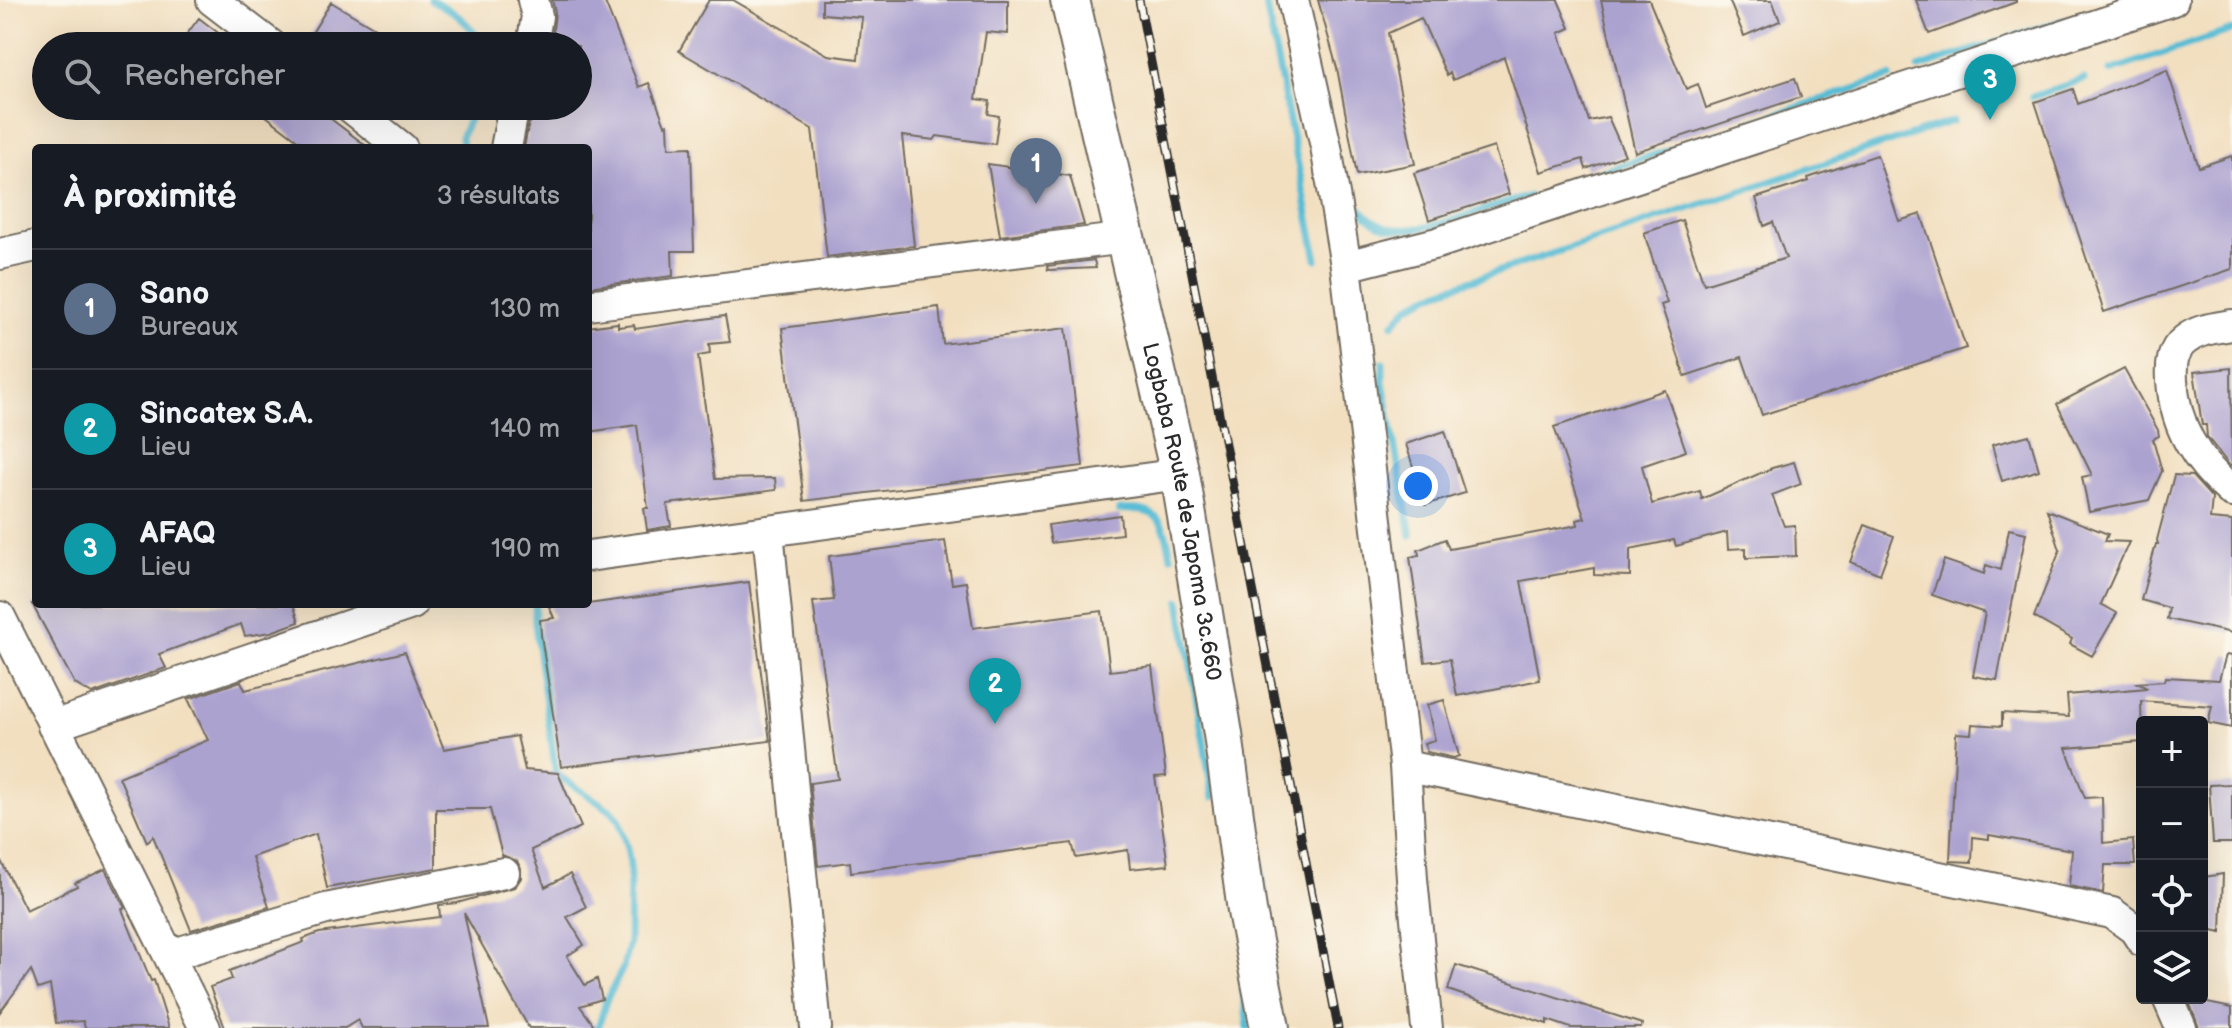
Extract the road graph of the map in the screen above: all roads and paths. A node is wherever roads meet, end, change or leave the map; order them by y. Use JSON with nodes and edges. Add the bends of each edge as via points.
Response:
{"nodes":[{"id":1,"x":212,"y":0,"type":"edge"},
{"id":2,"x":533,"y":0,"type":"edge"},
{"id":3,"x":1070,"y":0,"type":"edge"},
{"id":4,"x":1293,"y":0,"type":"edge"},
{"id":5,"x":2173,"y":0,"type":"edge"},
{"id":6,"x":254,"y":32,"type":"edge"},
{"id":7,"x":534,"y":32,"type":"edge"},
{"id":8,"x":367,"y":120,"type":"edge"},
{"id":9,"x":511,"y":120,"type":"edge"},
{"id":10,"x":397,"y":144,"type":"edge"},
{"id":11,"x":507,"y":144,"type":"edge"},
{"id":12,"x":1126,"y":238,"type":"junction"},
{"id":13,"x":32,"y":247,"type":"edge"},
{"id":14,"x":0,"y":254,"type":"edge"},
{"id":15,"x":1346,"y":266,"type":"junction"},
{"id":16,"x":592,"y":305,"type":"edge"},
{"id":17,"x":2232,"y":325,"type":"edge"},
{"id":18,"x":1180,"y":474,"type":"junction"},
{"id":19,"x":2232,"y":492,"type":"edge"},
{"id":20,"x":768,"y":531,"type":"junction"},
{"id":21,"x":592,"y":555,"type":"edge"},
{"id":22,"x":400,"y":608,"type":"edge"},
{"id":23,"x":0,"y":617,"type":"edge"},
{"id":24,"x":53,"y":726,"type":"junction"},
{"id":25,"x":1405,"y":766,"type":"junction"},
{"id":26,"x":504,"y":873,"type":"dead end"},
{"id":27,"x":2136,"y":932,"type":"edge"},
{"id":28,"x":170,"y":955,"type":"junction"},
{"id":29,"x":2171,"y":1004,"type":"edge"},
{"id":30,"x":205,"y":1028,"type":"edge"},
{"id":31,"x":816,"y":1028,"type":"edge"},
{"id":32,"x":1270,"y":1028,"type":"edge"},
{"id":33,"x":1427,"y":1028,"type":"edge"},
{"id":34,"x":2181,"y":1028,"type":"edge"}],
"edges":[{"from":1,"to":6,"type":"street"},
{"from":2,"to":7,"type":"street"},
{"from":3,"to":12,"type":"main road","name":"Logbaba Route de Japoma 3c.660"},
{"from":4,"to":15,"type":"street"},
{"from":5,"to":15,"type":"street","via":[[1437,243]]},
{"from":8,"to":10,"type":"street"},
{"from":9,"to":11,"type":"street"},
{"from":12,"to":16,"type":"street"},
{"from":12,"to":18,"type":"main road","name":"Logbaba Route de Japoma 3c.660"},
{"from":13,"to":14,"type":"street"},
{"from":15,"to":25,"type":"street"},
{"from":17,"to":19,"type":"street","via":[[2205,329],[2182,342],[2171,360],[2174,408],[2210,473]]},
{"from":18,"to":20,"type":"street"},
{"from":18,"to":32,"type":"main road","name":"Logbaba Route de Japoma 3c.660"},
{"from":20,"to":21,"type":"street"},
{"from":20,"to":31,"type":"street"},
{"from":22,"to":24,"type":"street"},
{"from":23,"to":24,"type":"street"},
{"from":24,"to":28,"type":"street"},
{"from":25,"to":27,"type":"street","via":[[2112,913]]},
{"from":25,"to":33,"type":"street"},
{"from":26,"to":28,"type":"street","via":[[326,909]]},
{"from":28,"to":30,"type":"street"},
{"from":29,"to":34,"type":"street"}]}
